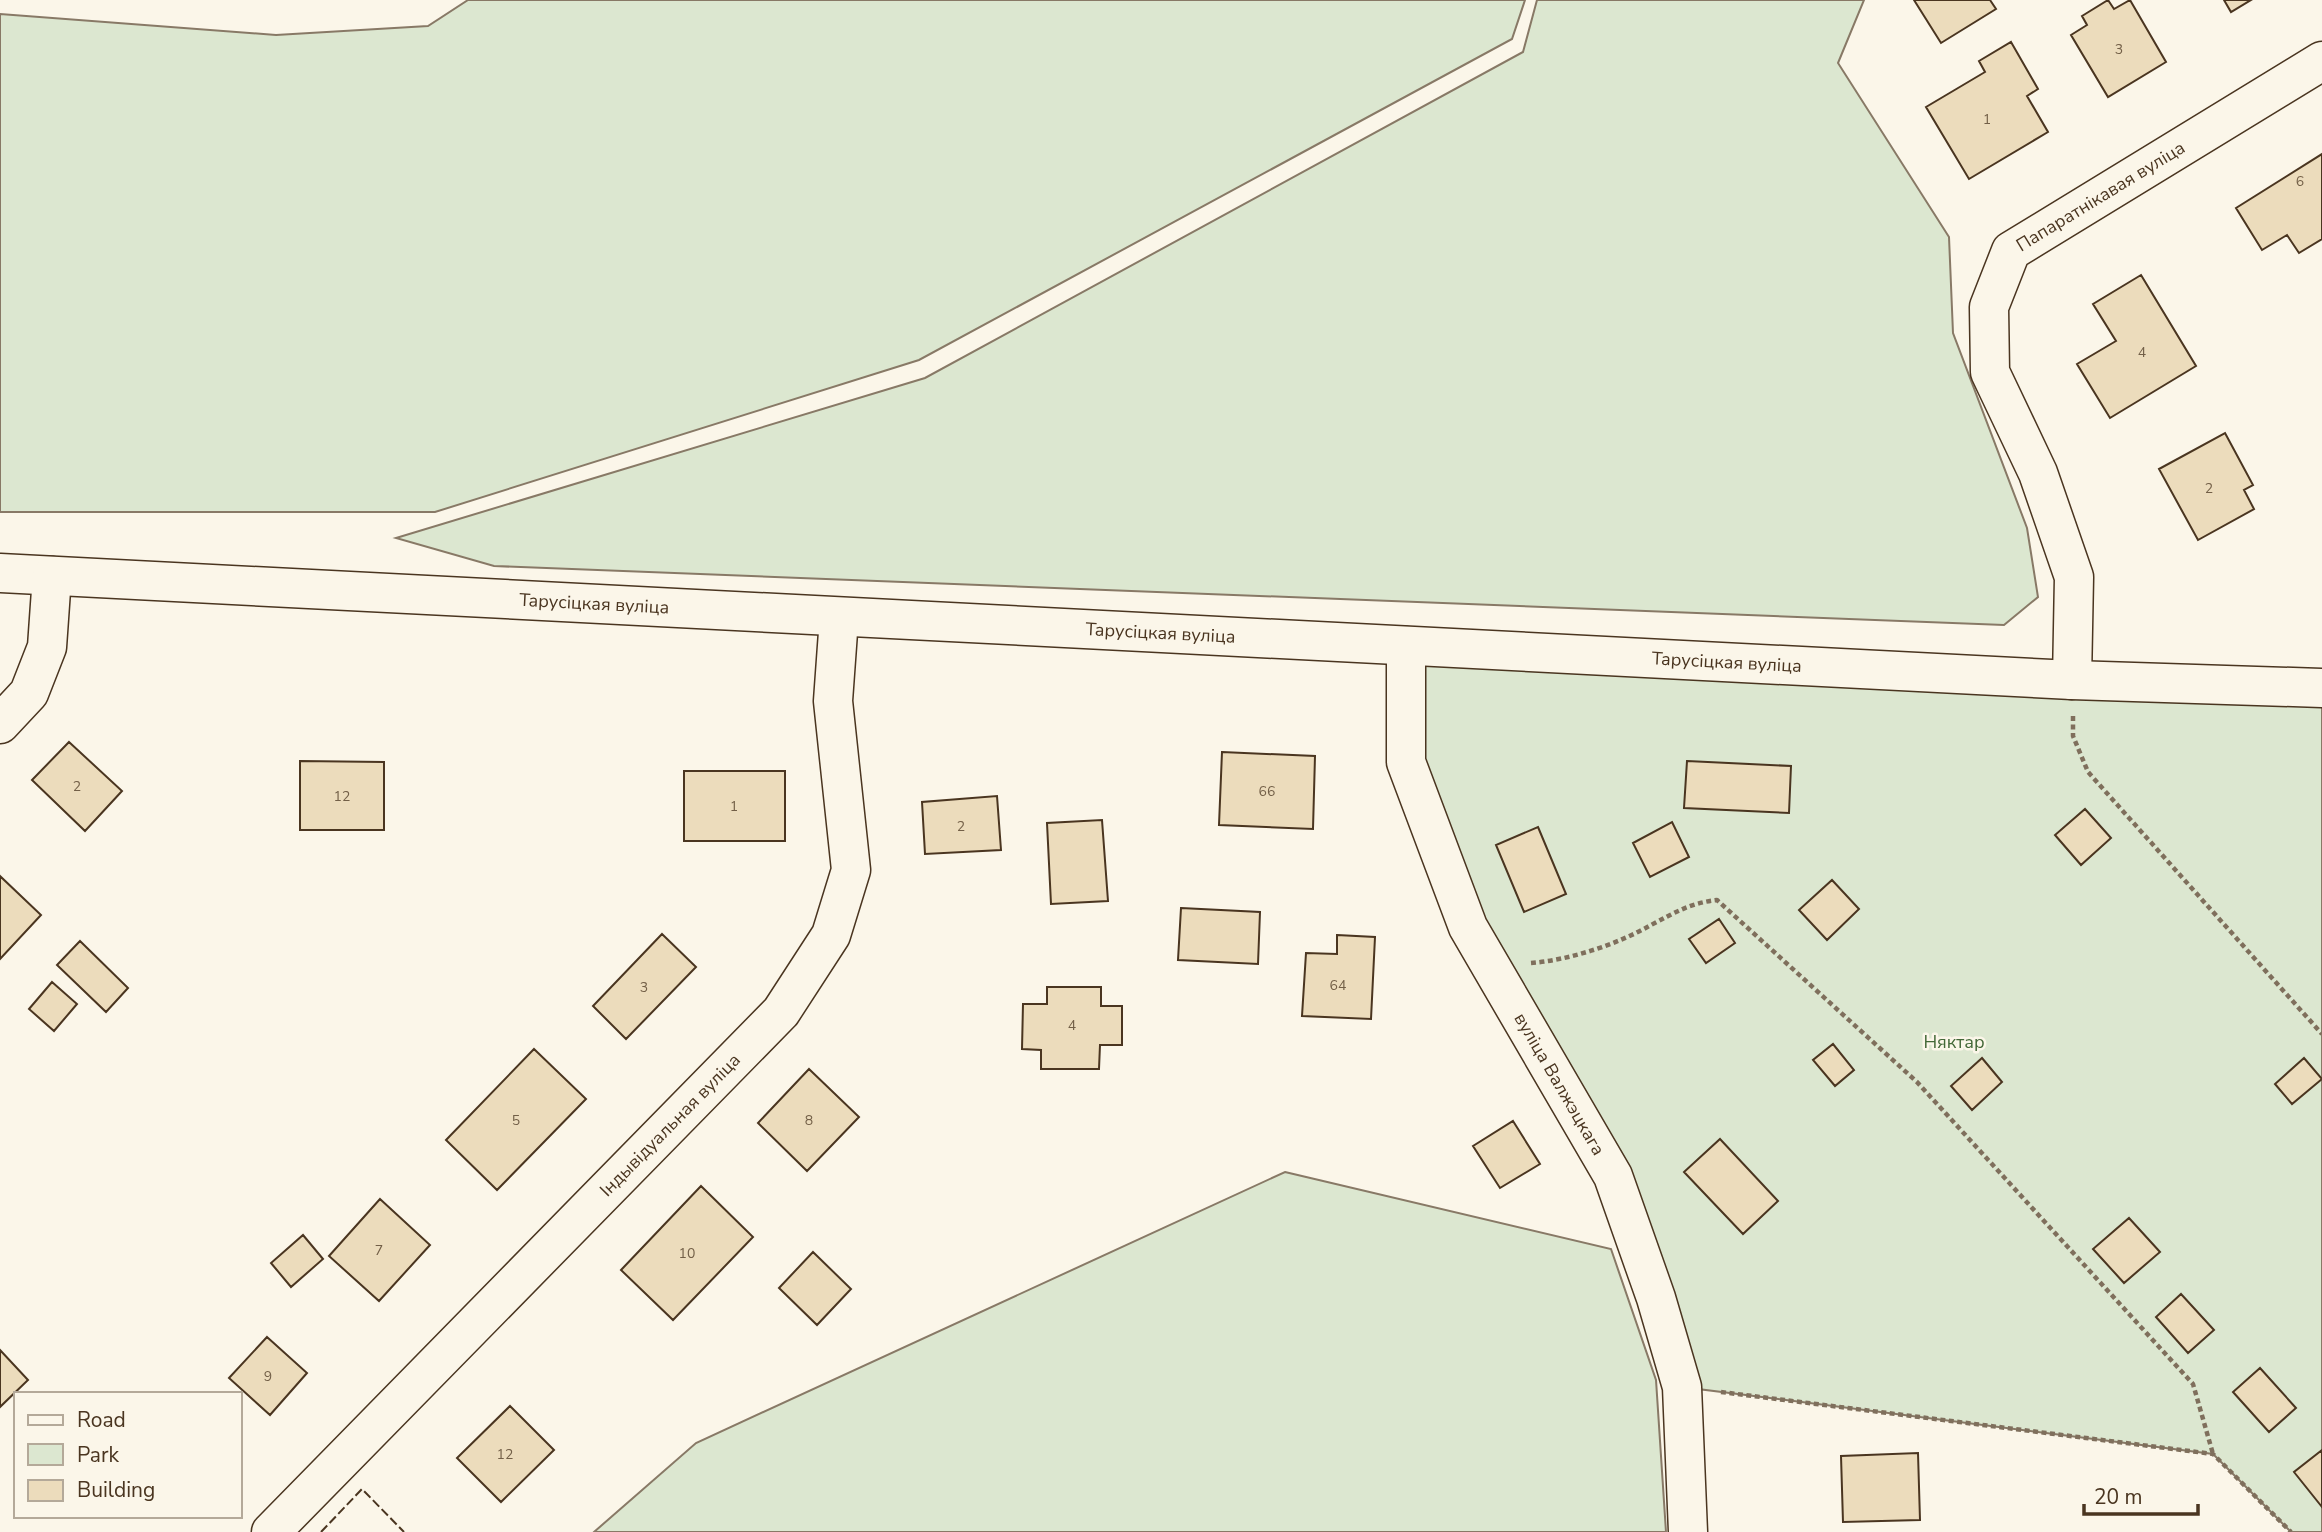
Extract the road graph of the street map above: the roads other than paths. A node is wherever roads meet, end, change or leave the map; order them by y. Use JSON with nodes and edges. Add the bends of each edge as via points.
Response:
{"nodes":[{"id":1,"x":2322,"y":61,"type":"edge"},
{"id":2,"x":0,"y":573,"type":"edge"},
{"id":3,"x":52,"y":576,"type":"junction"},
{"id":4,"x":839,"y":618,"type":"junction"},
{"id":5,"x":1406,"y":646,"type":"junction"},
{"id":6,"x":2072,"y":680,"type":"junction"},
{"id":7,"x":2322,"y":688,"type":"edge"},
{"id":8,"x":0,"y":724,"type":"edge"},
{"id":9,"x":271,"y":1532,"type":"edge"},
{"id":10,"x":1688,"y":1532,"type":"edge"}],
"edges":[{"from":1,"to":6,"type":"street","name":"Папаратнікавая вуліца","via":[[2011,251],[1989,306],[1990,372],[2038,473],[2074,577]]},
{"from":2,"to":3,"type":"street","name":"Тарусіцкая вуліца"},
{"from":3,"to":4,"type":"street","name":"Тарусіцкая вуліца"},
{"from":3,"to":8,"type":"street","via":[[47,647],[29,693]]},
{"from":4,"to":5,"type":"street","name":"Тарусіцкая вуліца"},
{"from":4,"to":9,"type":"street","name":"Індывідуальная вуліца","via":[[833,701],[852,870],[831,935],[781,1012]]},
{"from":5,"to":6,"type":"street","name":"Тарусіцкая вуліца"},
{"from":5,"to":10,"type":"street","name":"вуліца Валжэцкага","via":[[1406,762],[1468,927],[1613,1176],[1656,1298],[1682,1387]]},
{"from":6,"to":7,"type":"street","name":"Тарусіцкая вуліца"}]}
